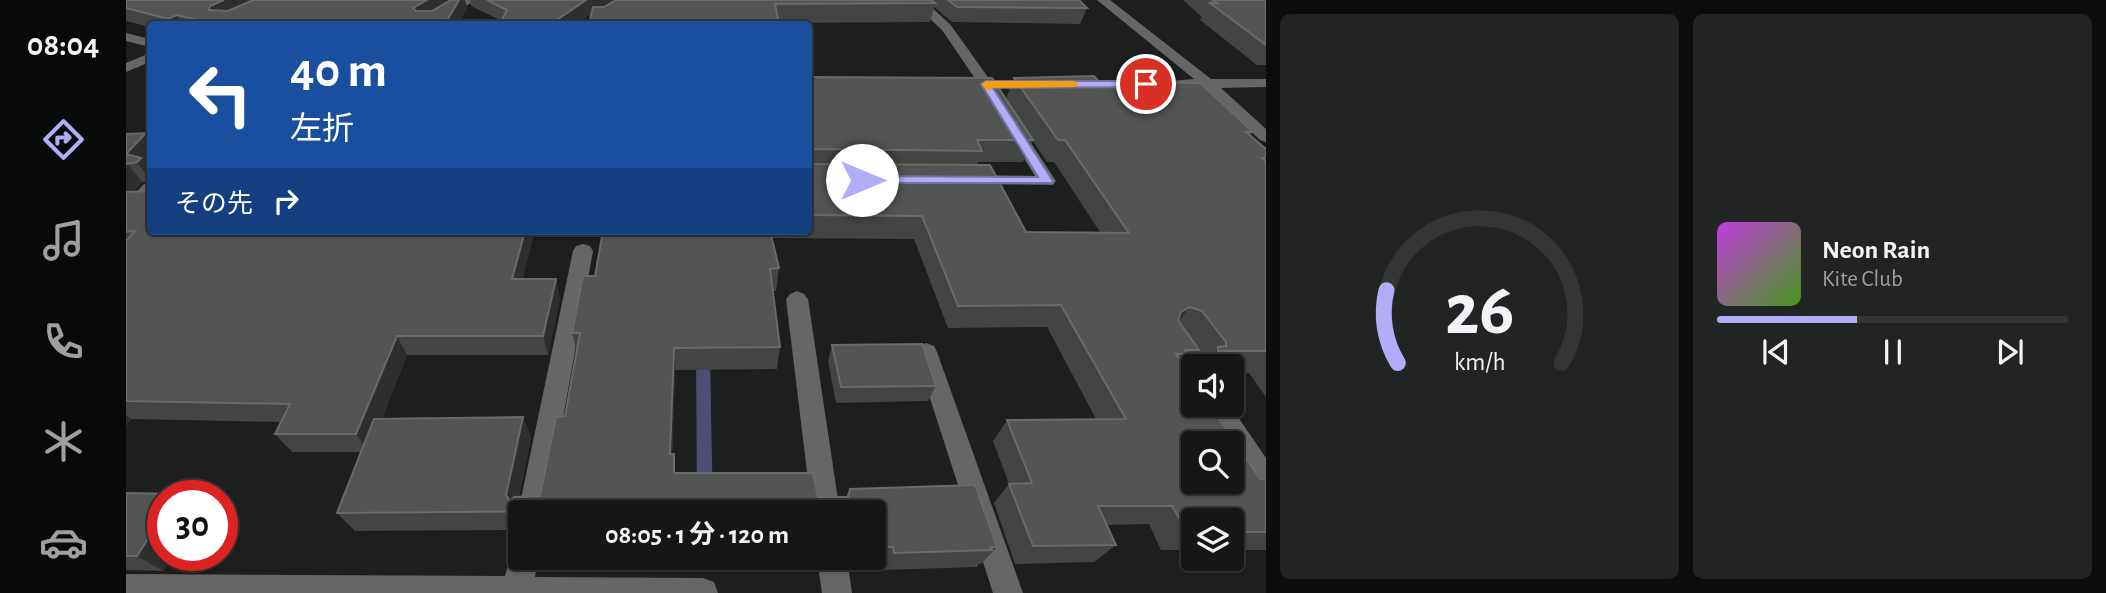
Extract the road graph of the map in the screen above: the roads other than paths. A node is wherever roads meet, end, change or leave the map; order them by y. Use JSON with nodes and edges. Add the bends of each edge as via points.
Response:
{"nodes":[{"id":1,"x":470,"y":0,"type":"edge"},
{"id":2,"x":1103,"y":0,"type":"edge"},
{"id":3,"x":916,"y":4,"type":"edge"},
{"id":4,"x":432,"y":21,"type":"edge"},
{"id":5,"x":126,"y":37,"type":"edge"},
{"id":6,"x":147,"y":42,"type":"edge"},
{"id":7,"x":147,"y":58,"type":"edge"},
{"id":8,"x":126,"y":68,"type":"edge"},
{"id":9,"x":1266,"y":83,"type":"edge"},
{"id":10,"x":986,"y":84,"type":"junction"},
{"id":11,"x":1053,"y":84,"type":"edge"},
{"id":12,"x":1159,"y":84,"type":"edge"},
{"id":13,"x":1208,"y":84,"type":"junction"},
{"id":14,"x":945,"y":85,"type":"edge"},
{"id":15,"x":1266,"y":137,"type":"edge"},
{"id":16,"x":954,"y":180,"type":"edge"},
{"id":17,"x":147,"y":191,"type":"edge"},
{"id":18,"x":126,"y":214,"type":"edge"},
{"id":19,"x":583,"y":251,"type":"dead end"},
{"id":20,"x":797,"y":299,"type":"dead end"},
{"id":21,"x":1172,"y":341,"type":"edge"},
{"id":22,"x":926,"y":352,"type":"edge"},
{"id":23,"x":1181,"y":354,"type":"edge"},
{"id":24,"x":1224,"y":417,"type":"edge"},
{"id":25,"x":1266,"y":481,"type":"edge"},
{"id":26,"x":535,"y":500,"type":"edge"},
{"id":27,"x":824,"y":500,"type":"edge"},
{"id":28,"x":521,"y":570,"type":"edge"},
{"id":29,"x":834,"y":570,"type":"edge"},
{"id":30,"x":126,"y":589,"type":"edge"},
{"id":31,"x":517,"y":592,"type":"edge"},
{"id":32,"x":313,"y":593,"type":"edge"},
{"id":33,"x":697,"y":593,"type":"edge"},
{"id":34,"x":703,"y":593,"type":"edge"},
{"id":35,"x":837,"y":593,"type":"edge"},
{"id":36,"x":1008,"y":593,"type":"edge"}],
"edges":[{"from":1,"to":4,"type":"street"},
{"from":2,"to":13,"type":"street"},
{"from":3,"to":10,"type":"street","via":[[946,27]]},
{"from":5,"to":6,"type":"street"},
{"from":7,"to":8,"type":"street"},
{"from":9,"to":13,"type":"street"},
{"from":10,"to":11,"type":"street"},
{"from":10,"to":14,"type":"street"},
{"from":10,"to":16,"type":"street","via":[[1047,181]]},
{"from":12,"to":13,"type":"street"},
{"from":13,"to":15,"type":"street"},
{"from":17,"to":18,"type":"street"},
{"from":19,"to":26,"type":"street"},
{"from":20,"to":27,"type":"street"},
{"from":21,"to":23,"type":"street"},
{"from":22,"to":36,"type":"street"},
{"from":24,"to":25,"type":"street"},
{"from":28,"to":31,"type":"street"},
{"from":29,"to":35,"type":"street"},
{"from":30,"to":32,"type":"street"},
{"from":31,"to":32,"type":"street"},
{"from":31,"to":33,"type":"street"},
{"from":33,"to":34,"type":"street"}]}
